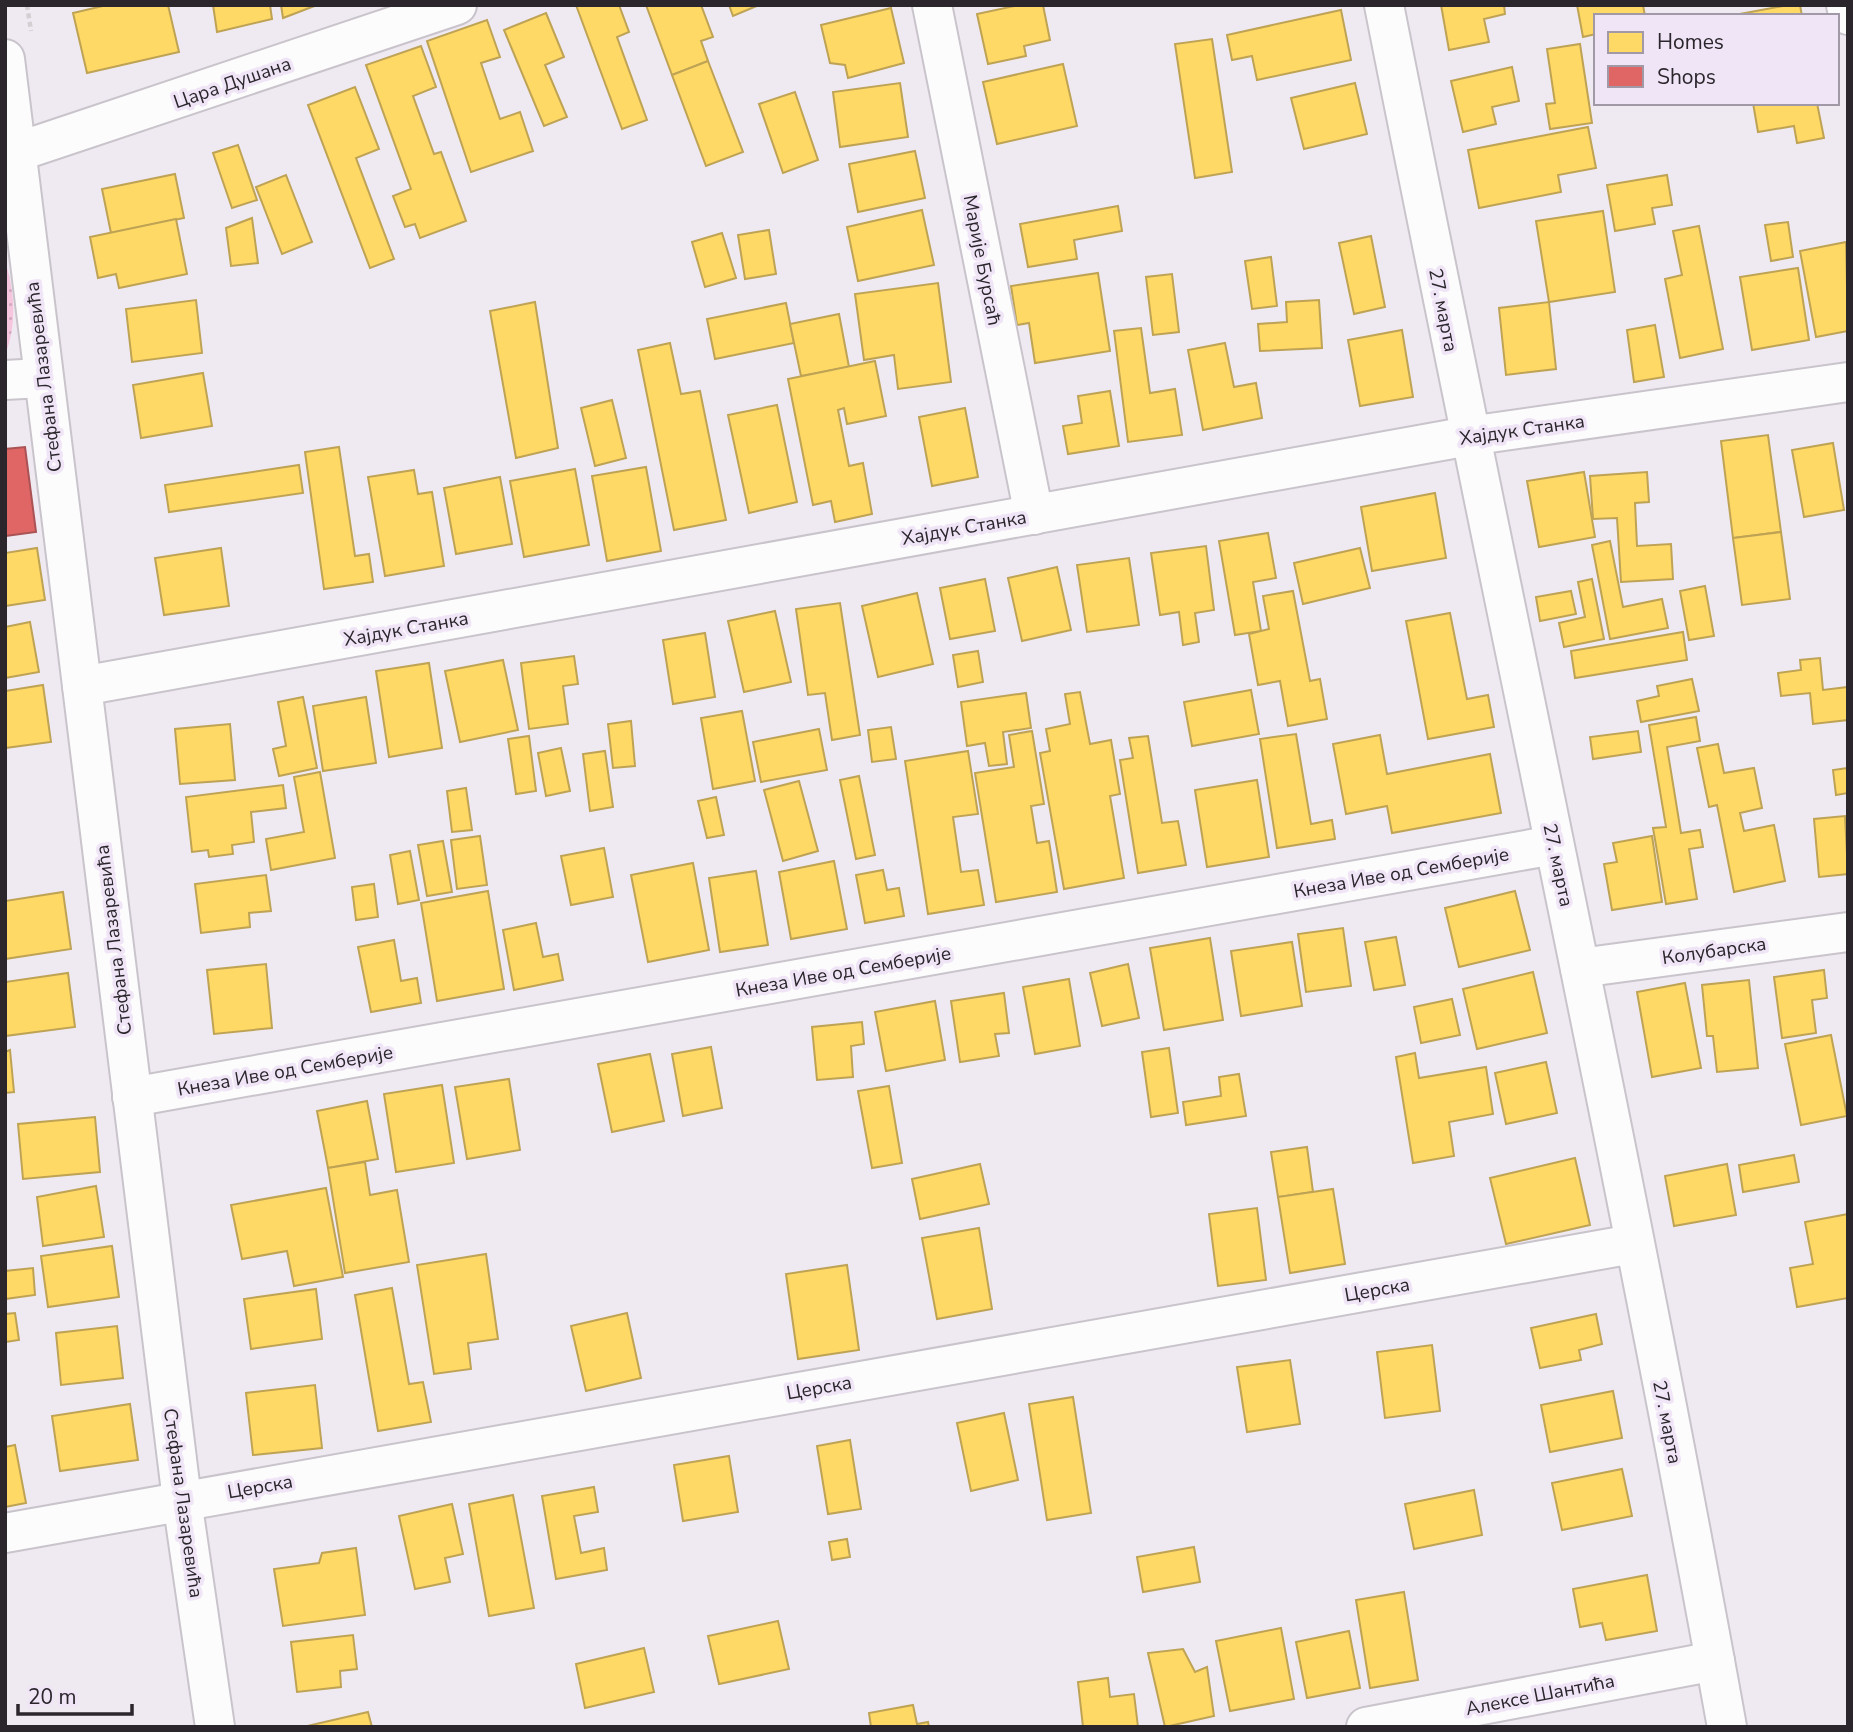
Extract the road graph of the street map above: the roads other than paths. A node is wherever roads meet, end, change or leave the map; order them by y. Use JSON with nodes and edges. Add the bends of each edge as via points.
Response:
{"nodes":[{"id":1,"x":457,"y":5,"type":"edge"},
{"id":2,"x":932,"y":5,"type":"edge"},
{"id":3,"x":1384,"y":5,"type":"edge"},
{"id":4,"x":1846,"y":5,"type":"edge"},
{"id":5,"x":1848,"y":15,"type":"edge"},
{"id":6,"x":5,"y":60,"type":"edge"},
{"id":7,"x":11,"y":154,"type":"edge"},
{"id":8,"x":24,"y":379,"type":"edge"},
{"id":9,"x":1848,"y":382,"type":"edge"},
{"id":10,"x":1469,"y":436,"type":"junction"},
{"id":11,"x":1034,"y":515,"type":"junction"},
{"id":12,"x":82,"y":686,"type":"junction"},
{"id":13,"x":1554,"y":845,"type":"junction"},
{"id":14,"x":1848,"y":932,"type":"edge"},
{"id":15,"x":1580,"y":968,"type":"junction"},
{"id":16,"x":132,"y":1097,"type":"junction"},
{"id":17,"x":1633,"y":1244,"type":"junction"},
{"id":18,"x":182,"y":1500,"type":"junction"},
{"id":19,"x":5,"y":1533,"type":"edge"},
{"id":20,"x":1715,"y":1661,"type":"junction"},
{"id":21,"x":215,"y":1727,"type":"edge"},
{"id":22,"x":1366,"y":1727,"type":"edge"},
{"id":23,"x":1727,"y":1727,"type":"edge"}],
"edges":[{"from":1,"to":7,"type":"street","name":"Цара Душана"},
{"from":2,"to":11,"type":"street","name":"Марије Бурсаћ"},
{"from":3,"to":10,"type":"street","name":"27. марта"},
{"from":4,"to":5,"type":"street"},
{"from":6,"to":7,"type":"street","name":"Стефана Лазаревића"},
{"from":7,"to":8,"type":"street","name":"Стефана Лазаревића"},
{"from":8,"to":12,"type":"street","name":"Стефана Лазаревића"},
{"from":9,"to":10,"type":"street","name":"Хајдук Станка"},
{"from":10,"to":11,"type":"street","name":"Хајдук Станка"},
{"from":10,"to":13,"type":"street","name":"27. марта"},
{"from":11,"to":12,"type":"street","name":"Хајдук Станка"},
{"from":12,"to":16,"type":"street","name":"Стефана Лазаревића"},
{"from":13,"to":15,"type":"street","name":"27. марта"},
{"from":13,"to":16,"type":"street","name":"Кнеза Иве од Семберије"},
{"from":14,"to":15,"type":"street","name":"Колубарска"},
{"from":15,"to":17,"type":"street","name":"27. марта"},
{"from":16,"to":18,"type":"street","name":"Стефана Лазаревића"},
{"from":17,"to":18,"type":"street","name":"Церска"},
{"from":17,"to":20,"type":"street","name":"27. марта"},
{"from":18,"to":19,"type":"street","name":"Церска"},
{"from":18,"to":21,"type":"street","name":"Стефана Лазаревића"},
{"from":20,"to":22,"type":"street","name":"Алексе Шантића"},
{"from":20,"to":23,"type":"street","name":"27. марта"}]}
